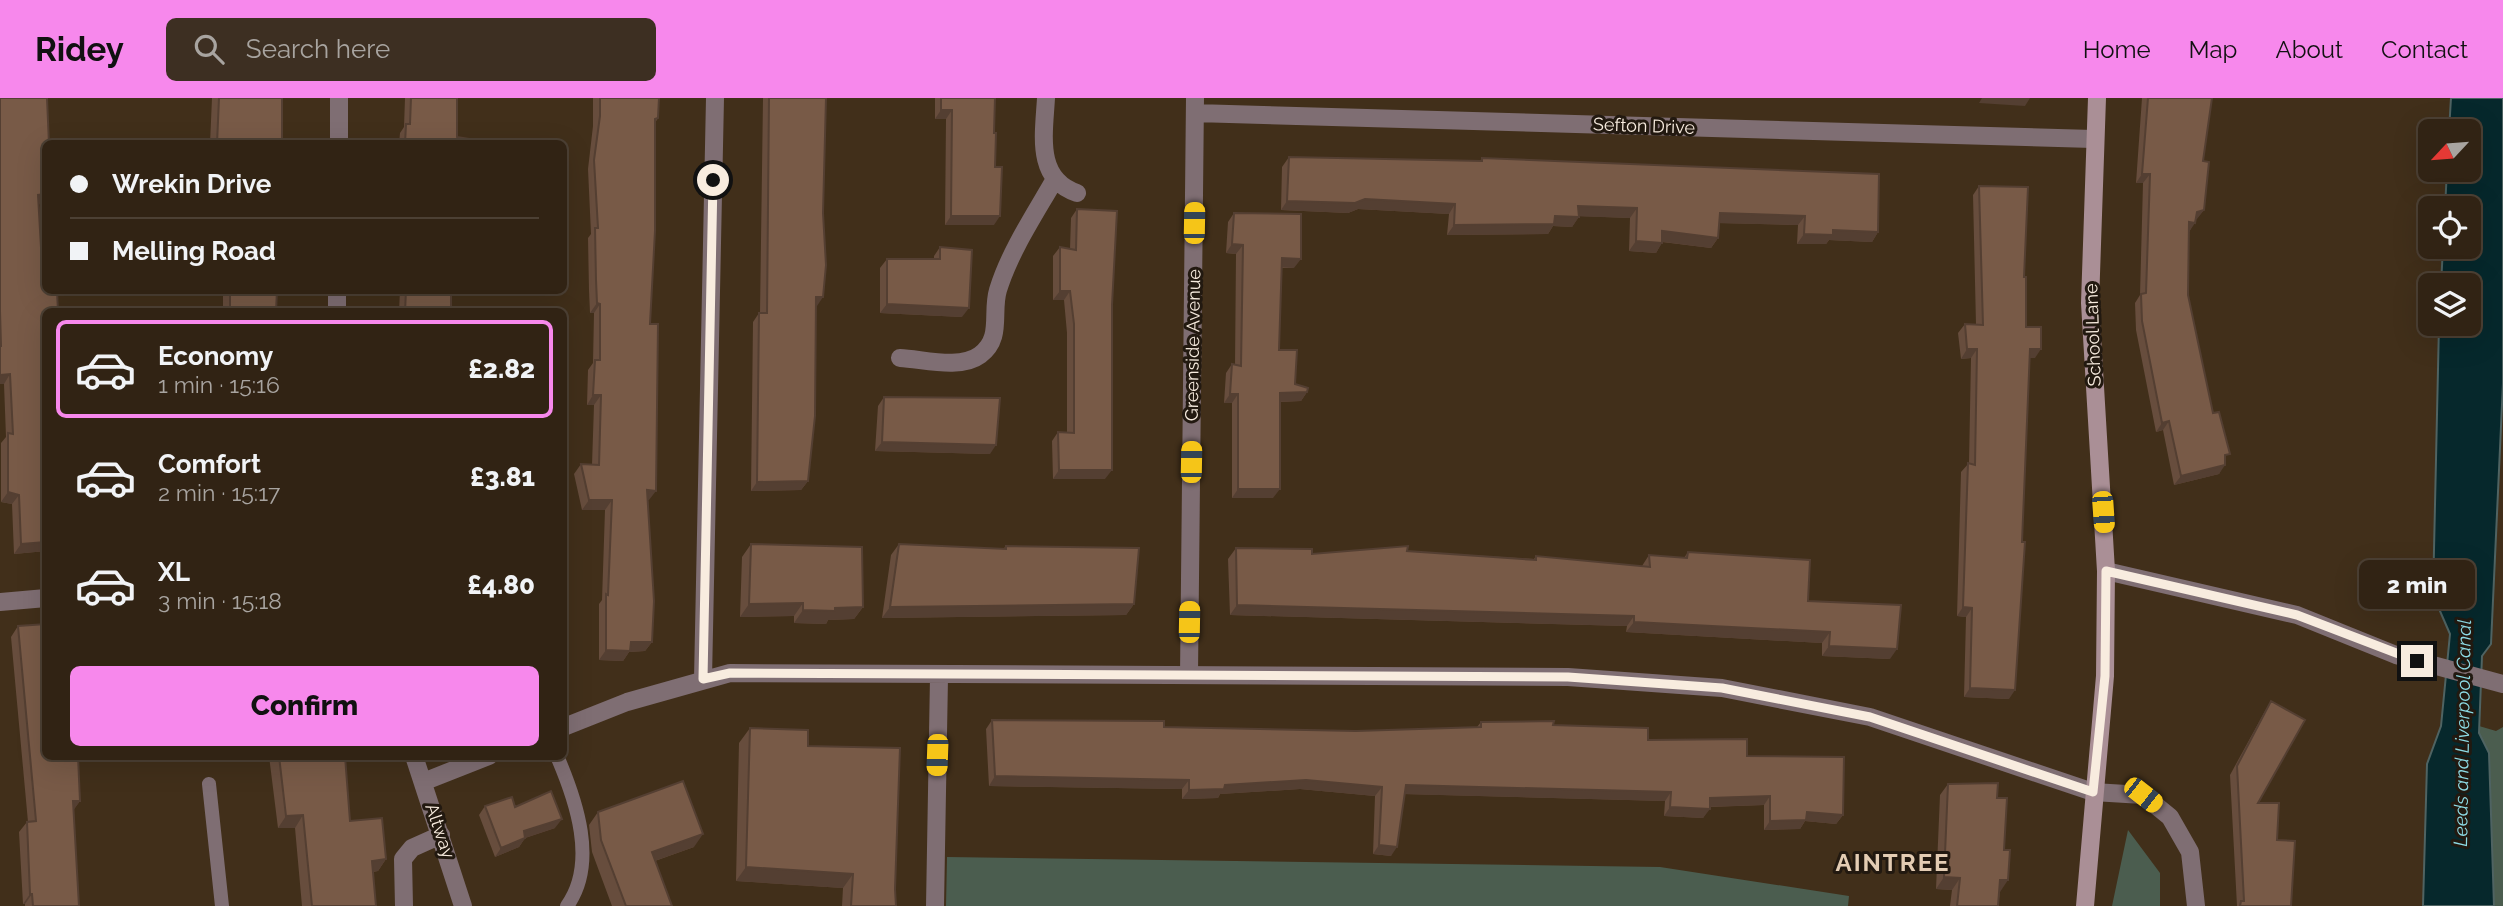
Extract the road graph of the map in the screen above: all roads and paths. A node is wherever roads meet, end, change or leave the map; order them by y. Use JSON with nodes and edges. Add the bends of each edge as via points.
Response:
{"nodes":[{"id":1,"x":339,"y":98,"type":"edge"},
{"id":2,"x":715,"y":98,"type":"edge"},
{"id":3,"x":1046,"y":98,"type":"edge"},
{"id":4,"x":2096,"y":98,"type":"edge"},
{"id":5,"x":1195,"y":105,"type":"edge"},
{"id":6,"x":2093,"y":139,"type":"junction"},
{"id":7,"x":339,"y":140,"type":"edge"},
{"id":8,"x":1055,"y":179,"type":"junction"},
{"id":9,"x":1077,"y":193,"type":"dead end"},
{"id":10,"x":900,"y":358,"type":"dead end"},
{"id":11,"x":2106,"y":571,"type":"junction"},
{"id":12,"x":42,"y":598,"type":"edge"},
{"id":13,"x":0,"y":602,"type":"edge"},
{"id":14,"x":1189,"y":675,"type":"junction"},
{"id":15,"x":939,"y":677,"type":"junction"},
{"id":16,"x":703,"y":679,"type":"junction"},
{"id":17,"x":2503,"y":684,"type":"edge"},
{"id":18,"x":567,"y":726,"type":"edge"},
{"id":19,"x":415,"y":760,"type":"edge"},
{"id":20,"x":479,"y":760,"type":"edge"},
{"id":21,"x":559,"y":760,"type":"edge"},
{"id":22,"x":423,"y":782,"type":"junction"},
{"id":23,"x":209,"y":783,"type":"dead end"},
{"id":24,"x":2093,"y":792,"type":"junction"},
{"id":25,"x":441,"y":835,"type":"junction"},
{"id":26,"x":222,"y":906,"type":"edge"},
{"id":27,"x":404,"y":906,"type":"edge"},
{"id":28,"x":463,"y":906,"type":"edge"},
{"id":29,"x":567,"y":906,"type":"edge"},
{"id":30,"x":934,"y":906,"type":"edge"},
{"id":31,"x":2085,"y":906,"type":"edge"},
{"id":32,"x":2196,"y":906,"type":"edge"}],
"edges":[{"from":1,"to":7,"type":"street"},
{"from":2,"to":16,"type":"street"},
{"from":3,"to":8,"type":"street","via":[[1044,153]]},
{"from":4,"to":6,"type":"main road","name":"School Lane"},
{"from":5,"to":6,"type":"street","name":"Sefton Drive"},
{"from":5,"to":14,"type":"street","name":"Greenside Avenue"},
{"from":6,"to":11,"type":"main road","name":"School Lane","via":[[2090,303]]},
{"from":8,"to":9,"type":"street"},
{"from":8,"to":10,"type":"street","via":[[997,292],[992,343],[964,362]]},
{"from":11,"to":17,"type":"street","via":[[2297,615],[2417,661]]},
{"from":11,"to":24,"type":"main road","name":"School Lane","via":[[2105,676]]},
{"from":12,"to":13,"type":"street"},
{"from":14,"to":15,"type":"street"},
{"from":14,"to":24,"type":"street","via":[[1568,677],[1722,688],[1870,717]]},
{"from":15,"to":16,"type":"street","via":[[730,673]]},
{"from":15,"to":30,"type":"street"},
{"from":16,"to":18,"type":"street"},
{"from":19,"to":22,"type":"street","name":"Altway"},
{"from":20,"to":22,"type":"street"},
{"from":21,"to":29,"type":"lane","via":[[569,783],[583,850],[580,886]]},
{"from":22,"to":25,"type":"street","name":"Altway"},
{"from":23,"to":26,"type":"lane"},
{"from":24,"to":31,"type":"main road","name":"School Lane"},
{"from":24,"to":32,"type":"street","via":[[2143,795],[2170,817],[2190,852]]},
{"from":25,"to":27,"type":"street","via":[[412,848],[403,859]]},
{"from":25,"to":28,"type":"street","name":"Altway"}]}
